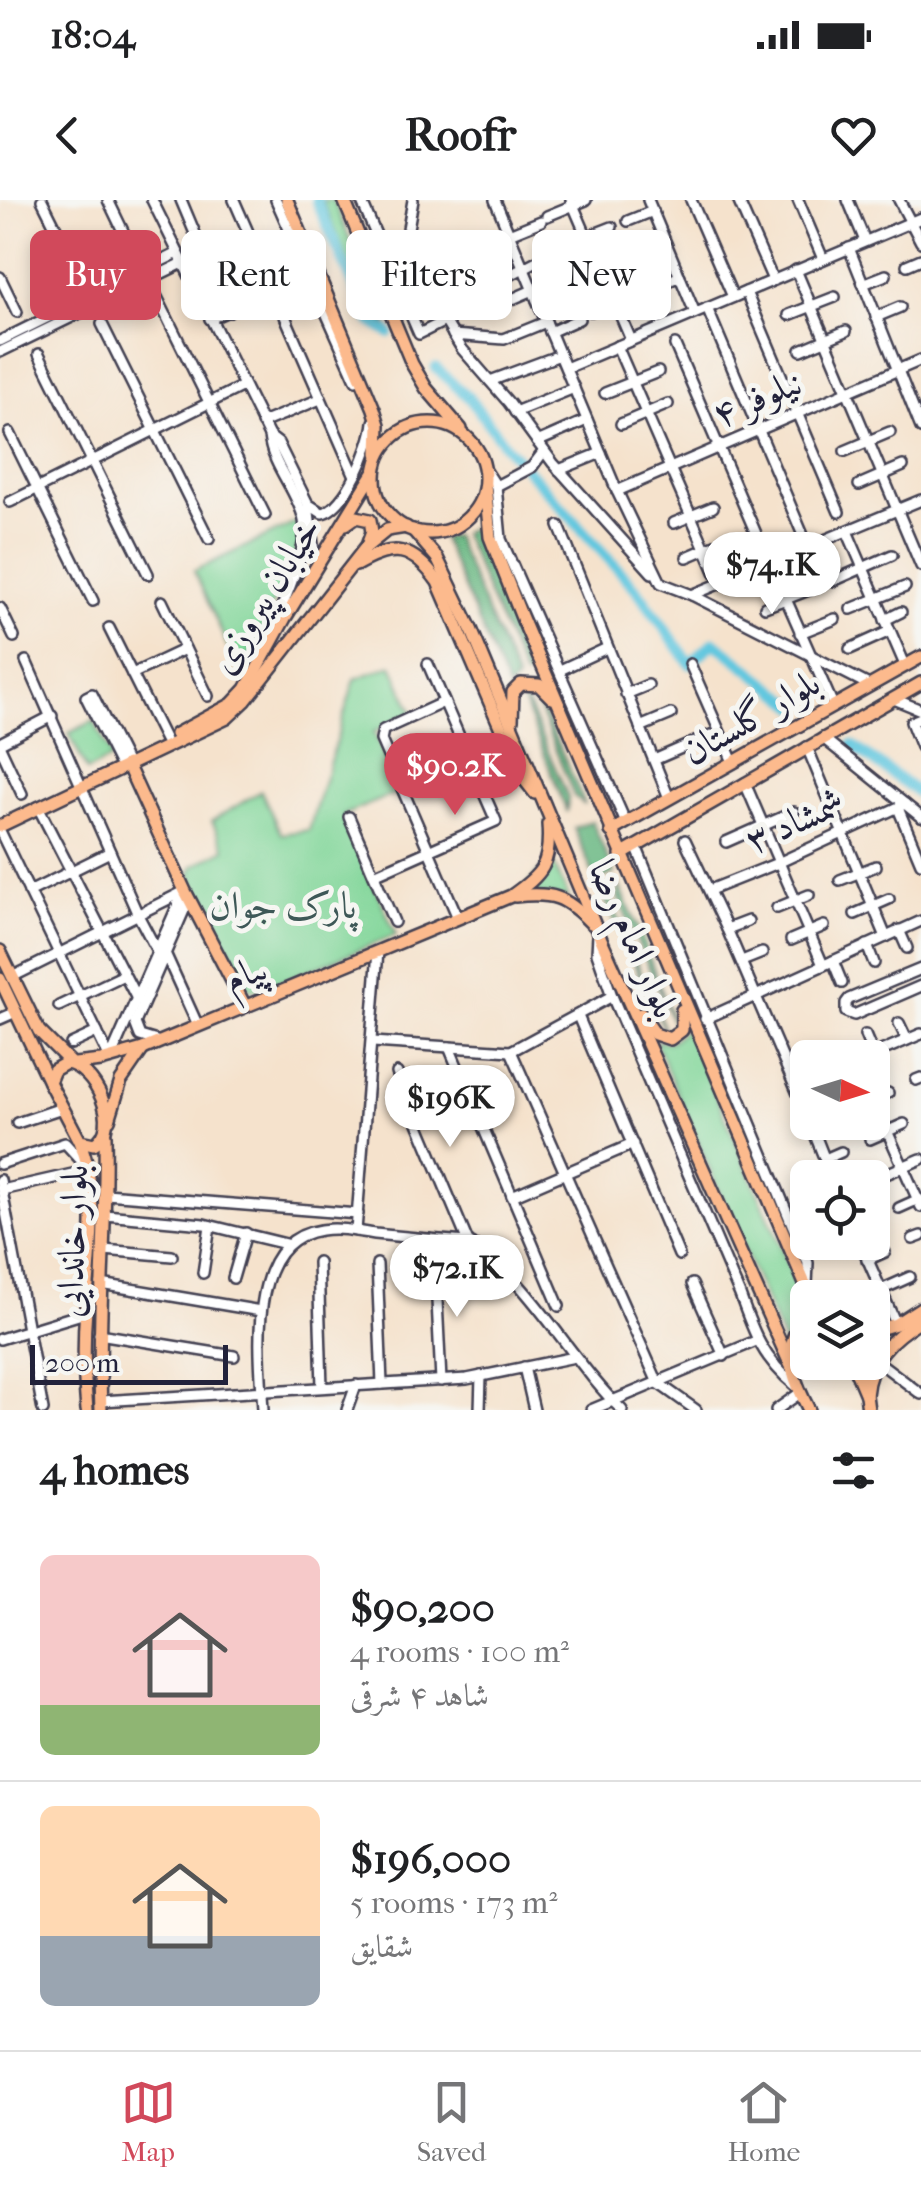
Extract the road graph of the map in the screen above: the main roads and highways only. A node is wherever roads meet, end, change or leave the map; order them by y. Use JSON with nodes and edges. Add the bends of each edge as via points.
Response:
{"nodes":[{"id":1,"x":287,"y":200,"type":"edge"},
{"id":2,"x":344,"y":200,"type":"edge"},
{"id":3,"x":470,"y":440,"type":"junction"},
{"id":4,"x":376,"y":466,"type":"junction"},
{"id":5,"x":490,"y":486,"type":"junction"},
{"id":6,"x":342,"y":528,"type":"junction"},
{"id":7,"x":410,"y":528,"type":"junction"},
{"id":8,"x":366,"y":546,"type":"junction"},
{"id":9,"x":348,"y":570,"type":"junction"},
{"id":10,"x":452,"y":614,"type":"junction"},
{"id":11,"x":472,"y":631,"type":"junction"},
{"id":12,"x":921,"y":657,"type":"edge"},
{"id":13,"x":921,"y":684,"type":"edge"},
{"id":14,"x":558,"y":705,"type":"junction"},
{"id":15,"x":512,"y":728,"type":"junction"},
{"id":16,"x":128,"y":764,"type":"junction"},
{"id":17,"x":546,"y":810,"type":"junction"},
{"id":18,"x":630,"y":821,"type":"junction"},
{"id":19,"x":0,"y":828,"type":"edge"},
{"id":20,"x":611,"y":832,"type":"junction"},
{"id":21,"x":641,"y":843,"type":"junction"},
{"id":22,"x":621,"y":855,"type":"junction"},
{"id":23,"x":511,"y":896,"type":"junction"},
{"id":24,"x":597,"y":931,"type":"junction"},
{"id":25,"x":0,"y":950,"type":"edge"},
{"id":26,"x":614,"y":968,"type":"junction"},
{"id":27,"x":673,"y":975,"type":"junction"},
{"id":28,"x":6,"y":978,"type":"edge"},
{"id":29,"x":245,"y":1006,"type":"junction"},
{"id":30,"x":143,"y":1049,"type":"junction"},
{"id":31,"x":72,"y":1063,"type":"junction"},
{"id":32,"x":49,"y":1082,"type":"junction"},
{"id":33,"x":106,"y":1132,"type":"junction"},
{"id":34,"x":80,"y":1141,"type":"junction"},
{"id":35,"x":803,"y":1280,"type":"edge"},
{"id":36,"x":921,"y":1308,"type":"edge"},
{"id":37,"x":921,"y":1320,"type":"edge"},
{"id":38,"x":890,"y":1329,"type":"edge"},
{"id":39,"x":890,"y":1338,"type":"edge"},
{"id":40,"x":797,"y":1380,"type":"edge"},
{"id":41,"x":860,"y":1380,"type":"edge"},
{"id":42,"x":869,"y":1380,"type":"edge"},
{"id":43,"x":798,"y":1385,"type":"junction"},
{"id":44,"x":866,"y":1395,"type":"junction"},
{"id":45,"x":101,"y":1406,"type":"edge"},
{"id":46,"x":87,"y":1410,"type":"edge"},
{"id":47,"x":809,"y":1410,"type":"edge"},
{"id":48,"x":868,"y":1410,"type":"edge"}],
"edges":[{"from":1,"to":4,"type":"main road","via":[[374,408]]},
{"from":2,"to":3,"type":"main road","via":[[412,364]]},
{"from":3,"to":4,"type":"main road","via":[[457,429],[424,422],[392,437]]},
{"from":3,"to":5,"type":"main road"},
{"from":4,"to":6,"type":"main road","name":"خیابان پیروزی"},
{"from":4,"to":7,"type":"main road","via":[[384,508]]},
{"from":5,"to":7,"type":"main road","via":[[462,523],[442,532]]},
{"from":5,"to":14,"type":"main road","name":"بلوار امام رضا","via":[[490,537]]},
{"from":6,"to":8,"type":"main road","via":[[356,517],[367,518],[372,527]]},
{"from":6,"to":16,"type":"main road","name":"خیابان پیروزی","via":[[246,690]]},
{"from":7,"to":8,"type":"main road","name":"خیابان پیروزی","via":[[388,530]]},
{"from":7,"to":11,"type":"main road","name":"بلوار امام رضا","via":[[437,558]]},
{"from":8,"to":9,"type":"main road","name":"خیابان پیروزی"},
{"from":9,"to":10,"type":"main road","via":[[387,551],[407,552],[425,564]]},
{"from":9,"to":16,"type":"main road","name":"خیابان پیروزی","via":[[237,710]]},
{"from":10,"to":11,"type":"main road"},
{"from":10,"to":17,"type":"main road","via":[[520,775]]},
{"from":11,"to":15,"type":"main road","name":"بلوار امام رضا"},
{"from":12,"to":18,"type":"main road","name":"بلوار گلستان"},
{"from":13,"to":21,"type":"main road","name":"بلوار گلستان"},
{"from":14,"to":15,"type":"main road","via":[[539,685],[521,684],[512,695]]},
{"from":14,"to":20,"type":"main road","name":"بلوار امام رضا"},
{"from":15,"to":17,"type":"main road","name":"بلوار امام رضا"},
{"from":16,"to":19,"type":"main road","name":"خیابان پیروزی"},
{"from":16,"to":29,"type":"main road"},
{"from":17,"to":23,"type":"main road","via":[[550,850],[544,867]]},
{"from":17,"to":24,"type":"main road","name":"بلوار امام رضا"},
{"from":18,"to":20,"type":"main road","name":"بلوار گلستان"},
{"from":18,"to":21,"type":"main road","via":[[629,835]]},
{"from":20,"to":22,"type":"main road","name":"بلوار امام رضا"},
{"from":21,"to":22,"type":"main road","name":"بلوار گلستان"},
{"from":22,"to":27,"type":"main road","name":"بلوار امام رضا"},
{"from":23,"to":24,"type":"main road","via":[[562,898]]},
{"from":23,"to":29,"type":"main road","name":"پیام"},
{"from":24,"to":26,"type":"main road","name":"بلوار امام رضا"},
{"from":25,"to":28,"type":"main road"},
{"from":26,"to":27,"type":"main road","via":[[662,1038],[675,1038],[684,1025]]},
{"from":26,"to":43,"type":"main road","name":"بلوار امام رضا"},
{"from":27,"to":35,"type":"main road","name":"بلوار امام رضا"},
{"from":28,"to":31,"type":"main road","via":[[40,1031]]},
{"from":28,"to":32,"type":"main road","name":"بلوار خاندایی"},
{"from":29,"to":30,"type":"main road","name":"پیام"},
{"from":30,"to":31,"type":"main road","name":"پیام"},
{"from":30,"to":33,"type":"main road","via":[[121,1081]]},
{"from":31,"to":32,"type":"main road","via":[[57,1067]]},
{"from":31,"to":33,"type":"main road","via":[[97,1088]]},
{"from":32,"to":34,"type":"main road","name":"بلوار خاندایی"},
{"from":33,"to":34,"type":"main road","via":[[94,1144]]},
{"from":33,"to":45,"type":"main road","name":"بلوار خاندایی"},
{"from":34,"to":46,"type":"main road","name":"بلوار خاندایی","via":[[93,1209]]},
{"from":36,"to":38,"type":"main road"},
{"from":37,"to":39,"type":"main road"},
{"from":40,"to":43,"type":"main road"},
{"from":41,"to":44,"type":"main road"},
{"from":42,"to":44,"type":"main road"},
{"from":43,"to":47,"type":"main road","name":"بلوار امام رضا"},
{"from":44,"to":48,"type":"main road"}]}
